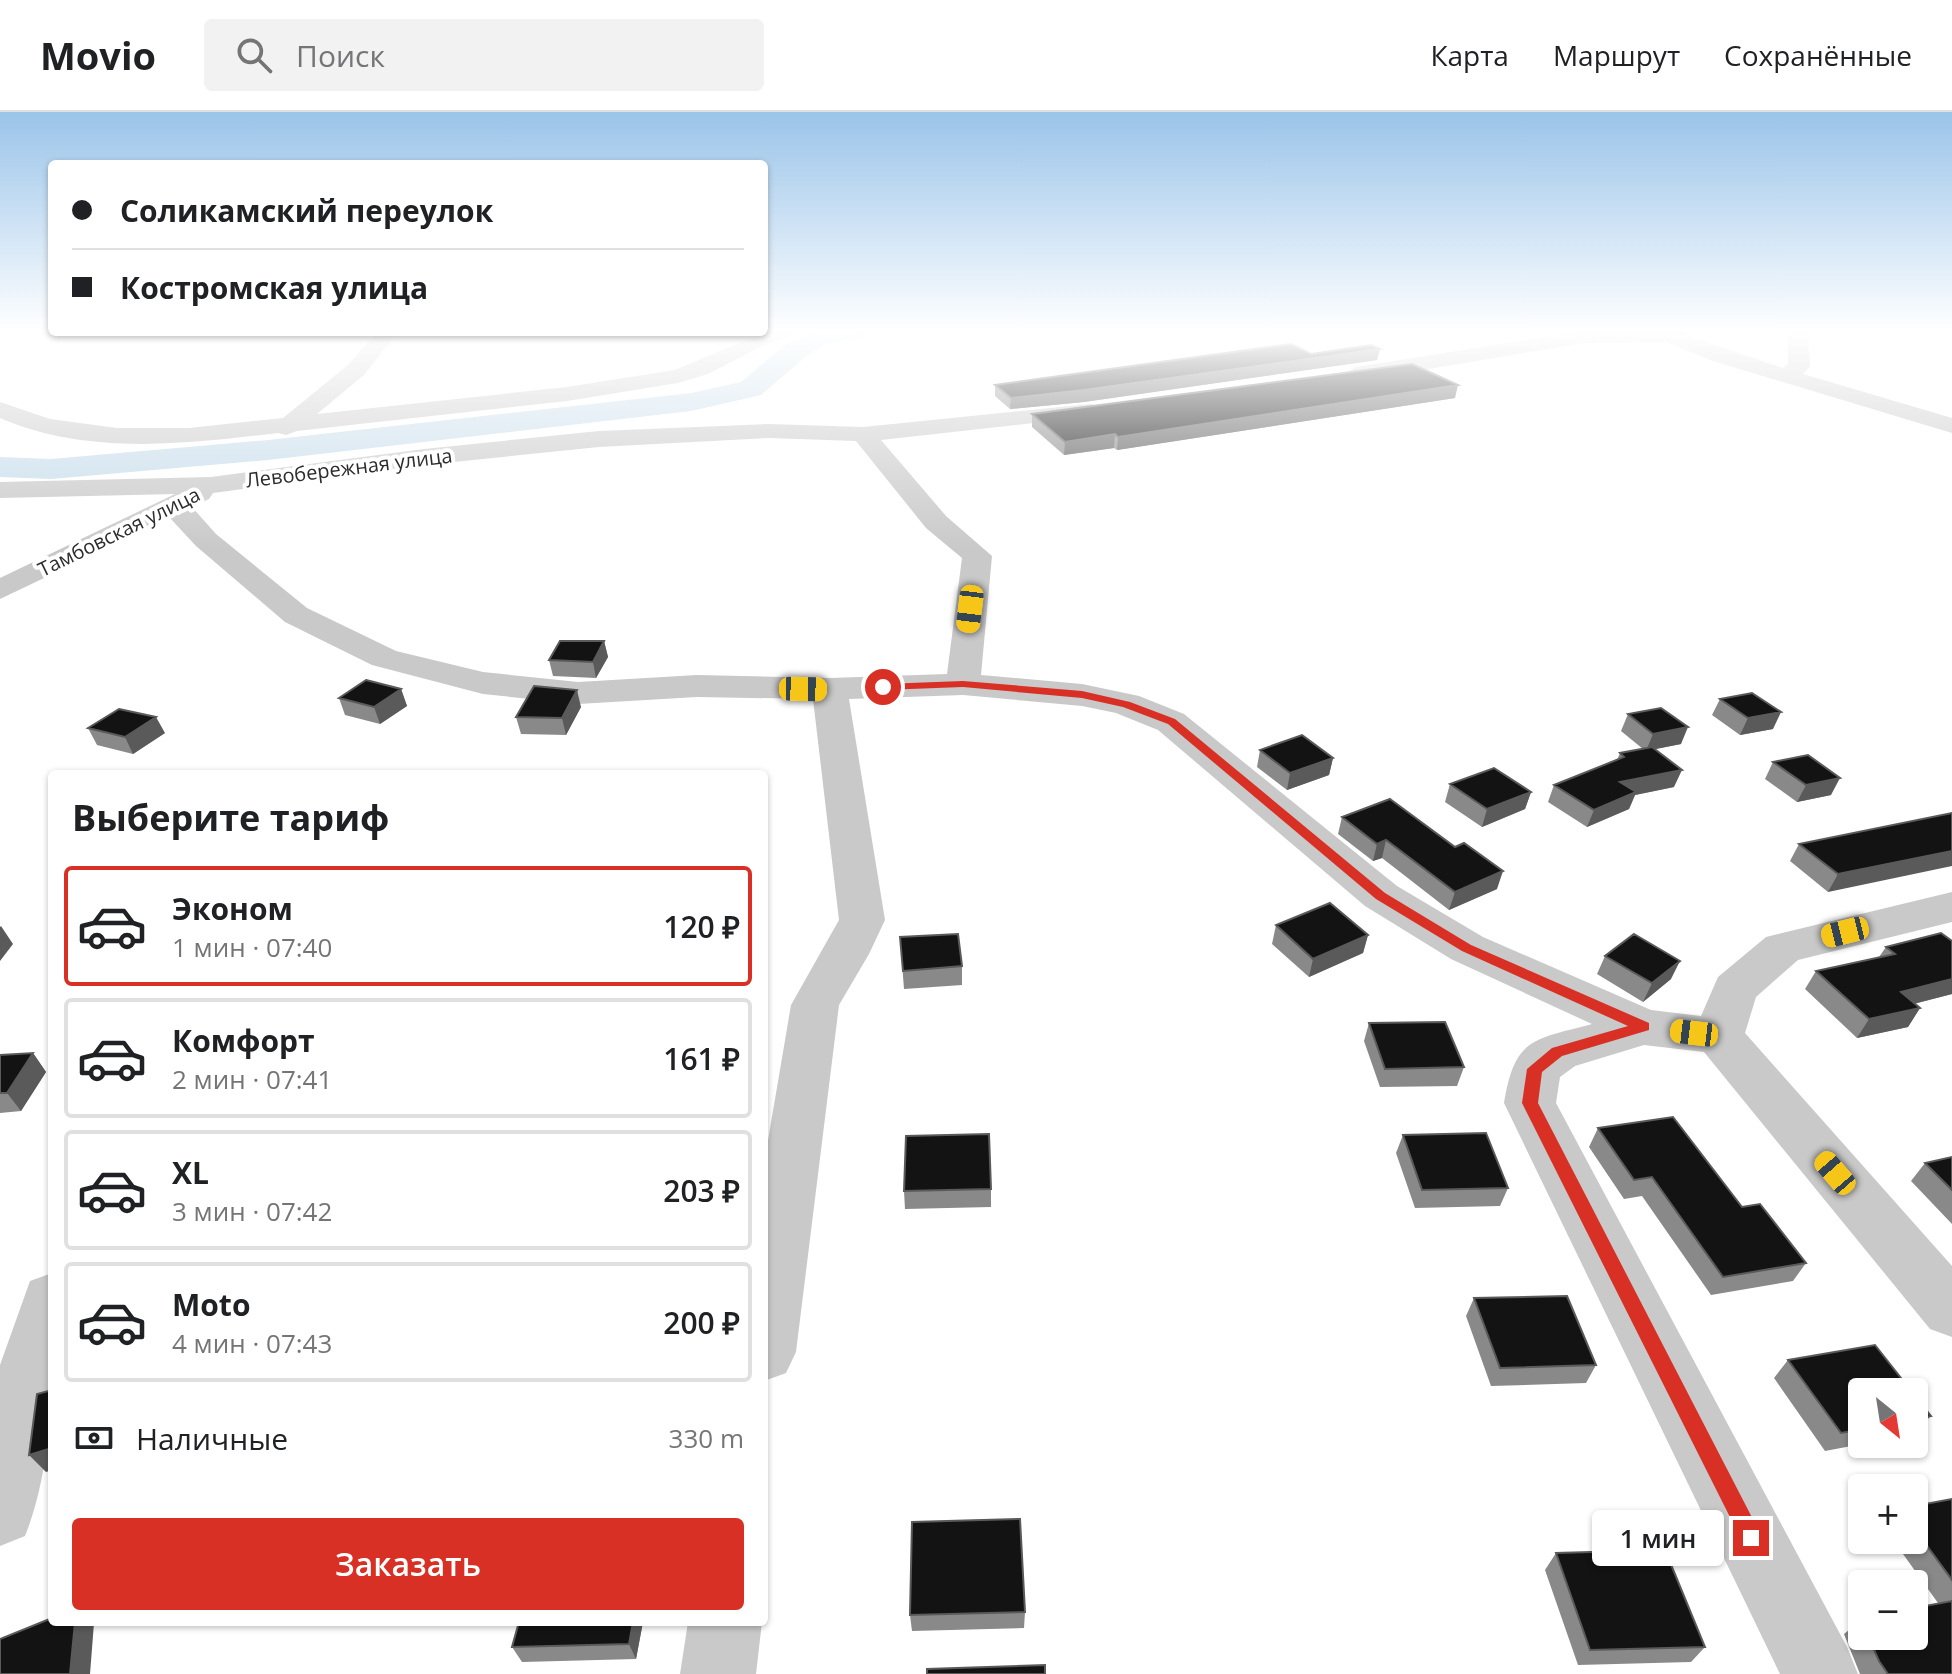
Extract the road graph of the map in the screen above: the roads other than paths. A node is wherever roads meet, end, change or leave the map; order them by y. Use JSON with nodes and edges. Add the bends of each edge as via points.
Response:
{"nodes":[{"id":1,"x":314,"y":404,"type":"edge"},
{"id":2,"x":489,"y":404,"type":"edge"},
{"id":3,"x":1880,"y":404,"type":"edge"},
{"id":4,"x":1114,"y":408,"type":"edge"},
{"id":5,"x":0,"y":409,"type":"edge"},
{"id":6,"x":1952,"y":426,"type":"edge"},
{"id":7,"x":282,"y":430,"type":"junction"},
{"id":8,"x":863,"y":434,"type":"junction"},
{"id":9,"x":223,"y":477,"type":"junction"},
{"id":10,"x":0,"y":490,"type":"edge"},
{"id":11,"x":176,"y":507,"type":"junction"},
{"id":12,"x":3,"y":587,"type":"edge"},
{"id":13,"x":963,"y":684,"type":"junction"},
{"id":14,"x":830,"y":689,"type":"junction"},
{"id":15,"x":1952,"y":907,"type":"edge"},
{"id":16,"x":1644,"y":1027,"type":"junction"},
{"id":17,"x":1719,"y":1036,"type":"junction"},
{"id":18,"x":1952,"y":1310,"type":"edge"},
{"id":19,"x":48,"y":1313,"type":"edge"},
{"id":20,"x":768,"y":1325,"type":"edge"},
{"id":21,"x":0,"y":1511,"type":"edge"},
{"id":22,"x":724,"y":1626,"type":"edge"},
{"id":23,"x":718,"y":1674,"type":"edge"},
{"id":24,"x":1820,"y":1674,"type":"edge"}],
"edges":[{"from":1,"to":7,"type":"street","name":"Тамбовская улица"},
{"from":2,"to":7,"type":"street"},
{"from":3,"to":6,"type":"street"},
{"from":4,"to":8,"type":"street","name":"Левобережная улица"},
{"from":5,"to":7,"type":"street","via":[[58,431],[93,434],[189,436]]},
{"from":7,"to":9,"type":"street","name":"Тамбовская улица"},
{"from":8,"to":9,"type":"street","name":"Левобережная улица","via":[[769,431],[599,439]]},
{"from":8,"to":13,"type":"street","via":[[936,522],[977,556]]},
{"from":9,"to":10,"type":"street","name":"Левобережная улица"},
{"from":9,"to":11,"type":"street","name":"Тамбовская улица"},
{"from":11,"to":12,"type":"street","name":"Тамбовская улица"},
{"from":11,"to":14,"type":"street","via":[[206,540],[296,615],[384,658],[529,690]]},
{"from":13,"to":14,"type":"street"},
{"from":13,"to":16,"type":"street","via":[[1082,695],[1126,704],[1171,722],[1381,896],[1467,948]]},
{"from":14,"to":20,"type":"street","via":[[862,920],[815,1005]]},
{"from":15,"to":17,"type":"street","via":[[1782,948],[1735,989]]},
{"from":16,"to":17,"type":"street"},
{"from":16,"to":24,"type":"street","via":[[1557,1052],[1535,1069],[1530,1103]]},
{"from":17,"to":18,"type":"street"},
{"from":19,"to":21,"type":"street","via":[[17,1413]]},
{"from":22,"to":23,"type":"street"}]}
